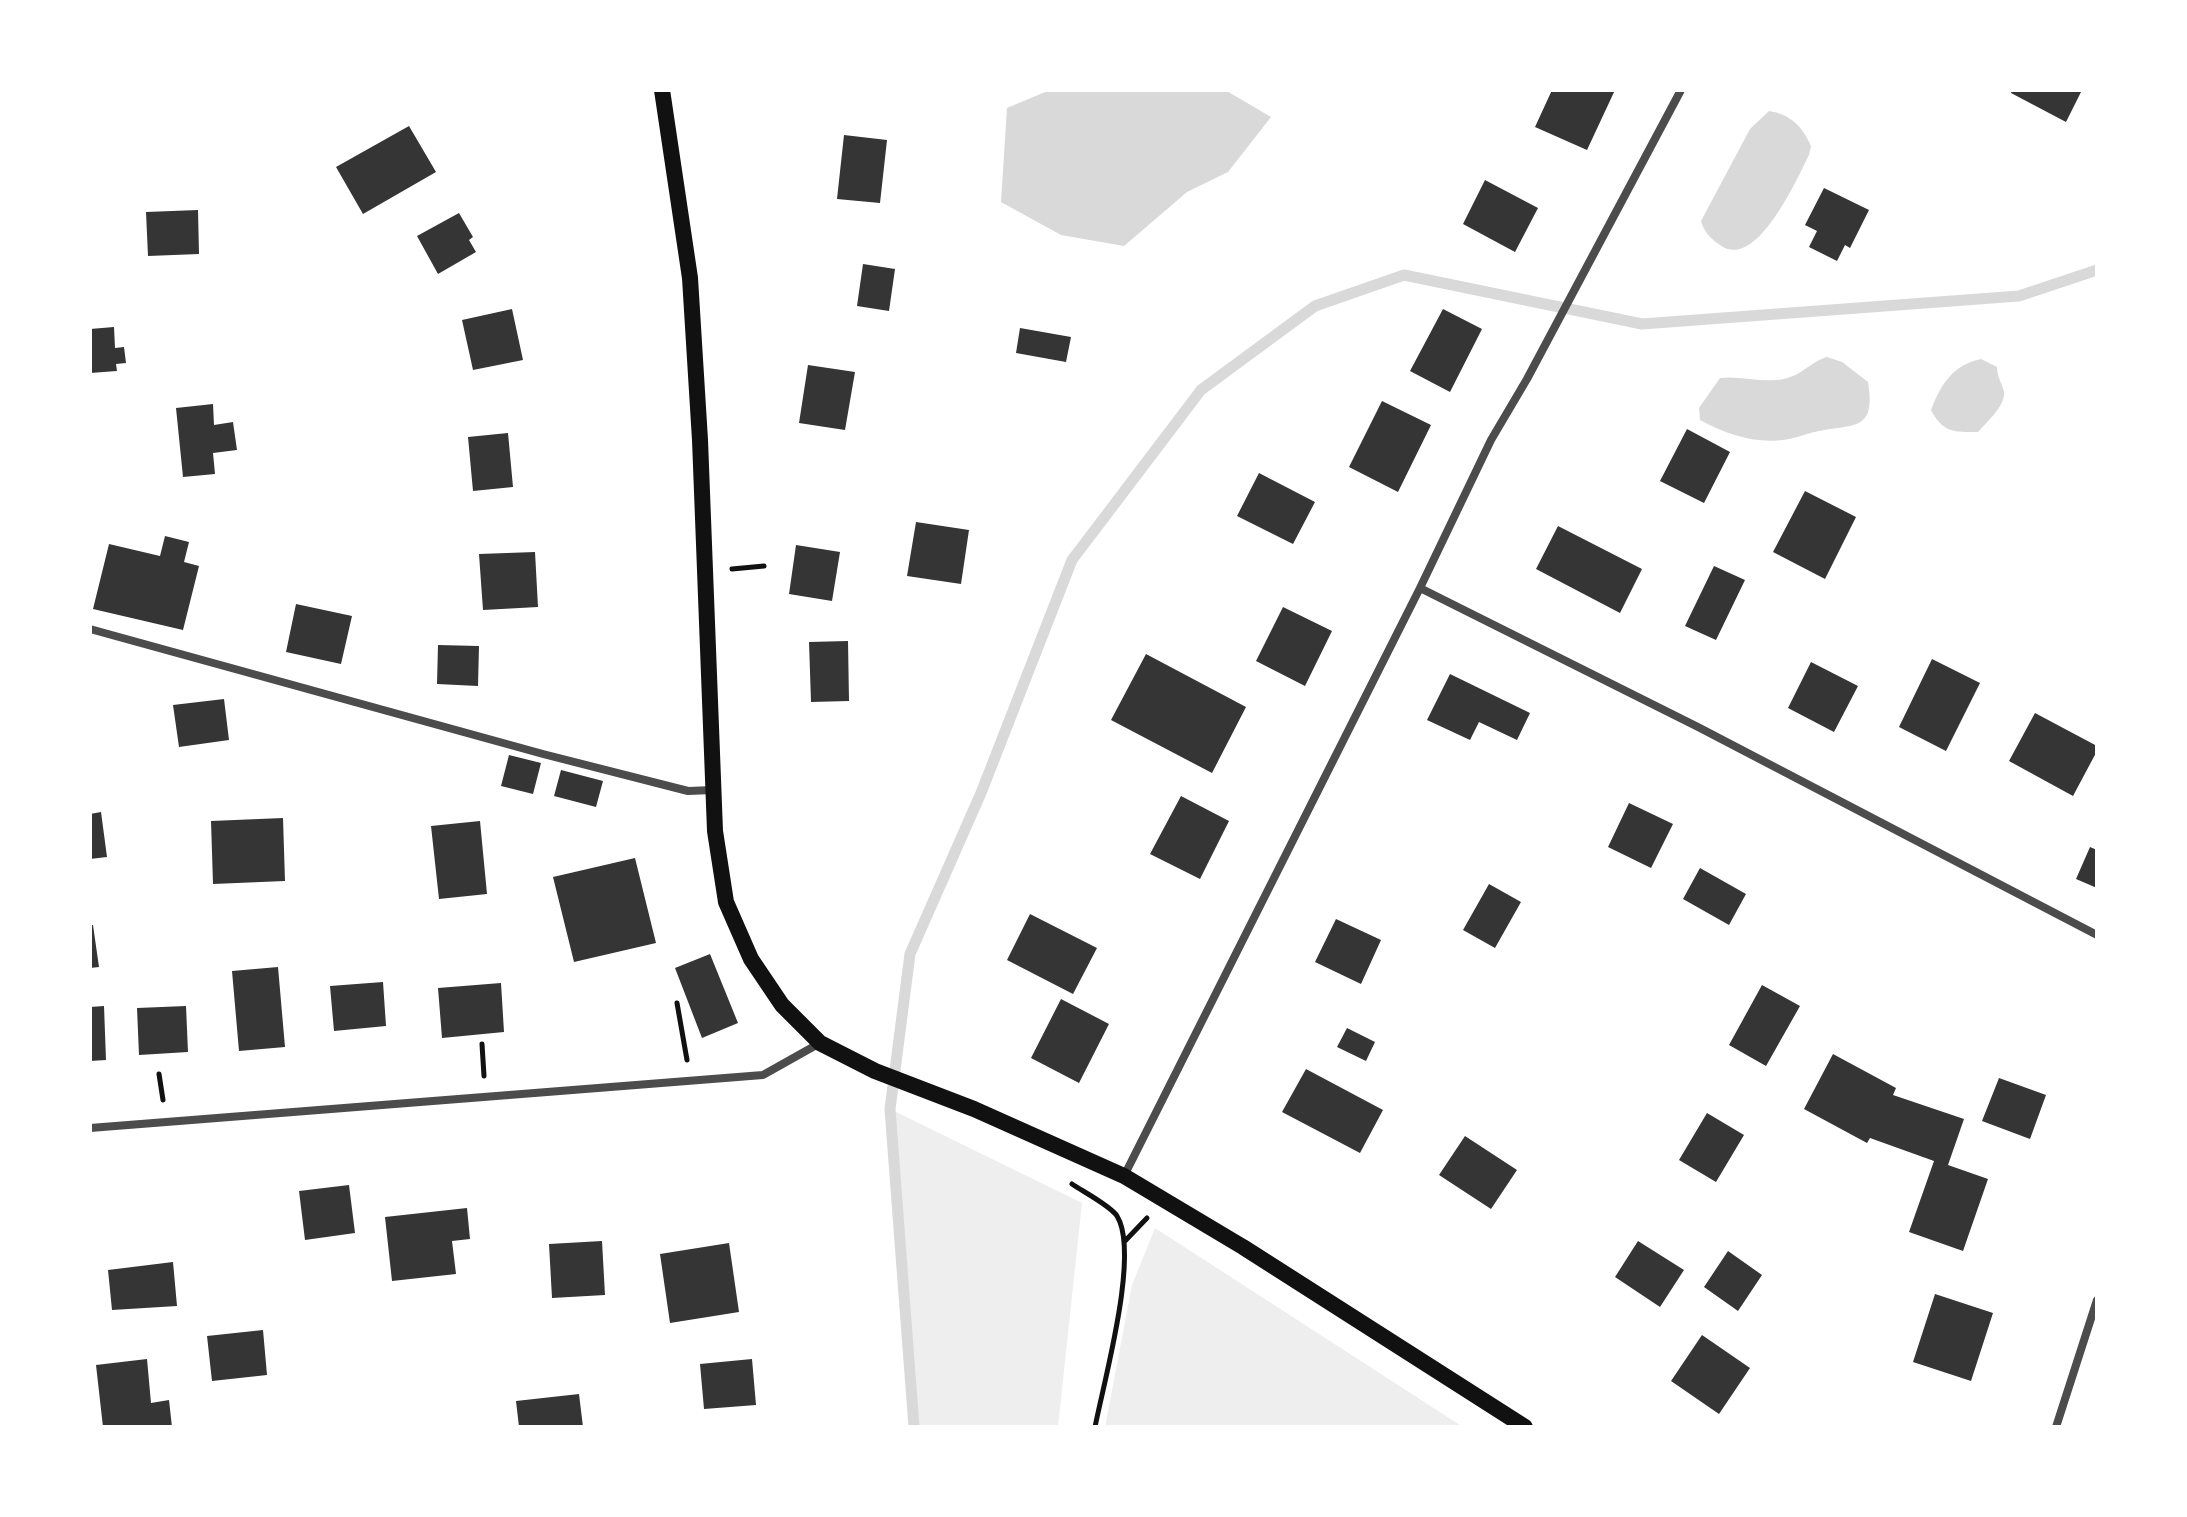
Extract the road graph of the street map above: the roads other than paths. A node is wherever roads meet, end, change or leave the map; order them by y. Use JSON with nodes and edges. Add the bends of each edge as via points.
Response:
{"nodes":[{"id":1,"x":662,"y":90,"type":"edge"},
{"id":2,"x":1681,"y":90,"type":"edge"},
{"id":3,"x":1420,"y":588,"type":"junction"},
{"id":4,"x":90,"y":629,"type":"edge"},
{"id":5,"x":713,"y":790,"type":"junction"},
{"id":6,"x":2097,"y":935,"type":"edge"},
{"id":7,"x":820,"y":1043,"type":"junction"},
{"id":8,"x":90,"y":1128,"type":"edge"},
{"id":9,"x":1124,"y":1176,"type":"junction"},
{"id":10,"x":2097,"y":1300,"type":"edge"},
{"id":11,"x":1525,"y":1427,"type":"edge"},
{"id":12,"x":2056,"y":1427,"type":"edge"}],
"edges":[{"from":1,"to":5,"type":"main road","via":[[690,278]]},
{"from":2,"to":3,"type":"street","via":[[1491,440]]},
{"from":3,"to":6,"type":"street"},
{"from":3,"to":9,"type":"street"},
{"from":4,"to":5,"type":"street","via":[[543,754],[688,791]]},
{"from":5,"to":7,"type":"main road","via":[[726,902],[751,959],[782,1005]]},
{"from":7,"to":8,"type":"street","via":[[763,1075]]},
{"from":7,"to":9,"type":"main road"},
{"from":9,"to":11,"type":"main road"},
{"from":10,"to":12,"type":"street"}]}
